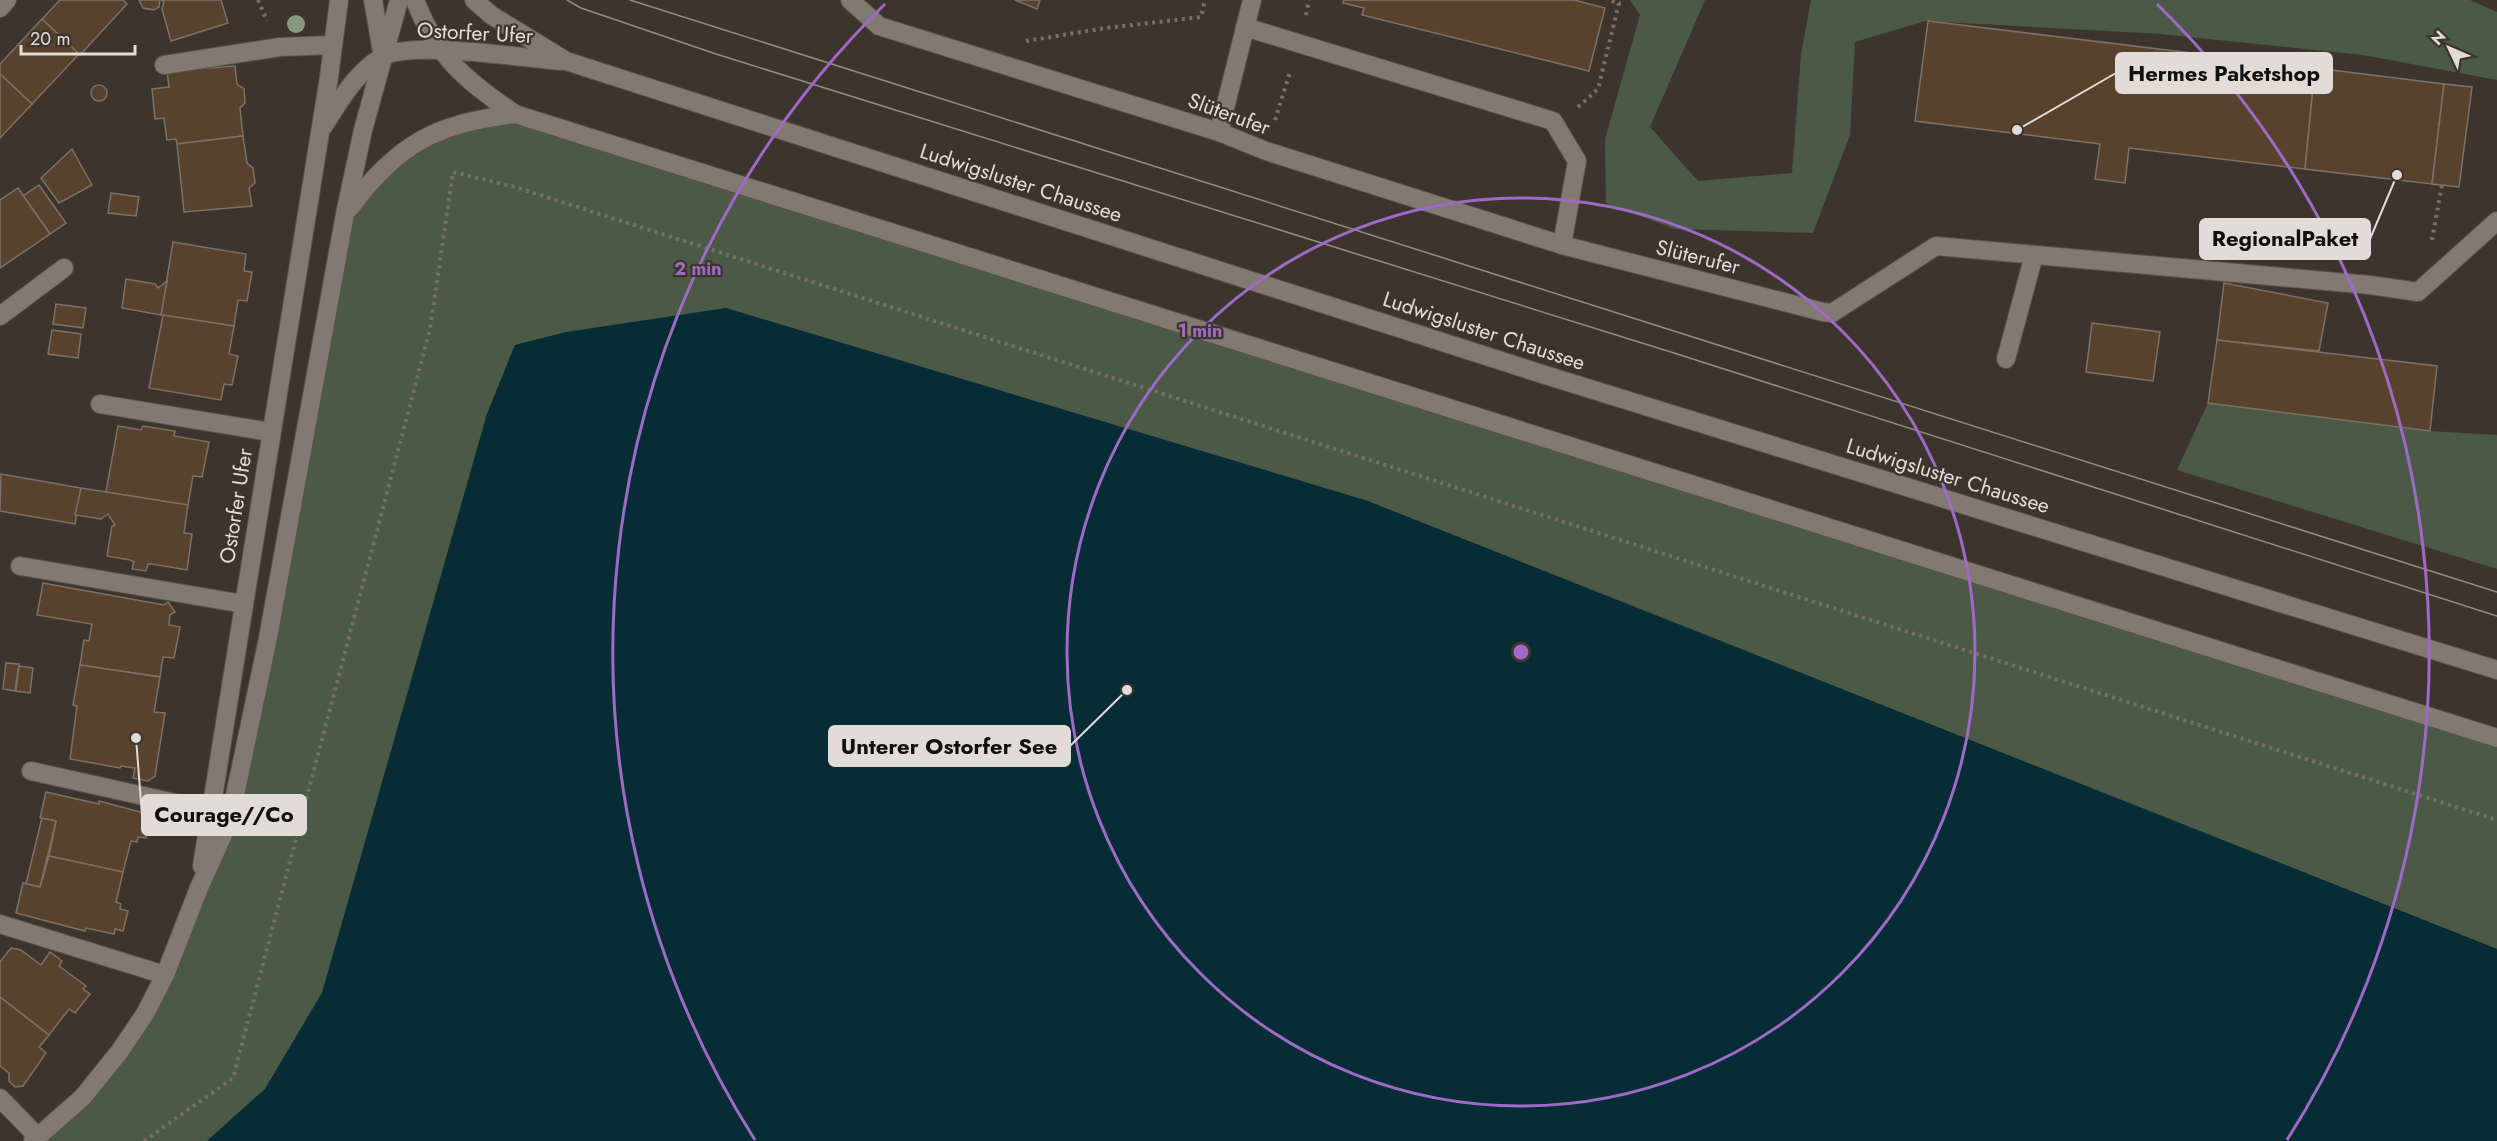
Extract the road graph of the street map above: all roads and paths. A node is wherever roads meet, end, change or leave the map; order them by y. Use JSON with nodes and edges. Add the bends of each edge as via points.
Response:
{"nodes":[{"id":1,"x":7,"y":0,"type":"edge"},
{"id":2,"x":339,"y":0,"type":"edge"},
{"id":3,"x":373,"y":0,"type":"edge"},
{"id":4,"x":399,"y":0,"type":"edge"},
{"id":5,"x":415,"y":0,"type":"edge"},
{"id":6,"x":474,"y":0,"type":"edge"},
{"id":7,"x":850,"y":0,"type":"edge"},
{"id":8,"x":1205,"y":0,"type":"edge"},
{"id":9,"x":1252,"y":0,"type":"edge"},
{"id":10,"x":1607,"y":0,"type":"edge"},
{"id":11,"x":0,"y":8,"type":"edge"},
{"id":12,"x":1245,"y":27,"type":"junction"},
{"id":13,"x":1023,"y":42,"type":"dead end"},
{"id":14,"x":332,"y":45,"type":"junction"},
{"id":15,"x":442,"y":51,"type":"junction"},
{"id":16,"x":383,"y":57,"type":"junction"},
{"id":17,"x":566,"y":61,"type":"junction"},
{"id":18,"x":164,"y":65,"type":"dead end"},
{"id":19,"x":1570,"y":110,"type":"dead end"},
{"id":20,"x":515,"y":114,"type":"junction"},
{"id":21,"x":320,"y":132,"type":"junction"},
{"id":22,"x":1219,"y":132,"type":"junction"},
{"id":23,"x":2442,"y":185,"type":"dead end"},
{"id":24,"x":345,"y":214,"type":"junction"},
{"id":25,"x":2438,"y":218,"type":"dead end"},
{"id":26,"x":2497,"y":221,"type":"edge"},
{"id":27,"x":1562,"y":245,"type":"junction"},
{"id":28,"x":2034,"y":255,"type":"junction"},
{"id":29,"x":64,"y":268,"type":"dead end"},
{"id":30,"x":0,"y":316,"type":"edge"},
{"id":31,"x":2006,"y":359,"type":"dead end"},
{"id":32,"x":100,"y":404,"type":"dead end"},
{"id":33,"x":270,"y":432,"type":"junction"},
{"id":34,"x":20,"y":566,"type":"dead end"},
{"id":35,"x":244,"y":604,"type":"junction"},
{"id":36,"x":2497,"y":670,"type":"edge"},
{"id":37,"x":2497,"y":738,"type":"edge"},
{"id":38,"x":31,"y":771,"type":"dead end"},
{"id":39,"x":211,"y":811,"type":"junction"},
{"id":40,"x":2497,"y":820,"type":"edge"},
{"id":41,"x":199,"y":888,"type":"junction"},
{"id":42,"x":0,"y":924,"type":"edge"},
{"id":43,"x":165,"y":975,"type":"junction"},
{"id":44,"x":0,"y":1098,"type":"edge"},
{"id":45,"x":36,"y":1139,"type":"edge"},
{"id":46,"x":144,"y":1141,"type":"edge"}],
"edges":[{"from":1,"to":11,"type":"street"},
{"from":2,"to":14,"type":"street","name":"Ostorfer Ufer"},
{"from":3,"to":16,"type":"street"},
{"from":4,"to":16,"type":"street","name":"Ostorfer Ufer"},
{"from":5,"to":15,"type":"street"},
{"from":6,"to":17,"type":"street","name":"Ludwigsluster Chaussee","via":[[491,15]]},
{"from":7,"to":22,"type":"street","name":"Slüterufer","via":[[879,26]]},
{"from":8,"to":13,"type":"path","via":[[1201,17]]},
{"from":9,"to":12,"type":"street"},
{"from":10,"to":19,"type":"path","via":[[1619,3],[1598,89],[1583,105]]},
{"from":12,"to":22,"type":"street"},
{"from":12,"to":27,"type":"street","via":[[1553,121],[1577,161]]},
{"from":14,"to":18,"type":"street","via":[[280,47]]},
{"from":14,"to":21,"type":"street","name":"Ostorfer Ufer"},
{"from":15,"to":16,"type":"street","name":"Ostorfer Ufer","via":[[412,51]]},
{"from":15,"to":17,"type":"street","name":"Ostorfer Ufer"},
{"from":15,"to":20,"type":"street","via":[[473,86]]},
{"from":16,"to":21,"type":"street","name":"Ostorfer Ufer","via":[[354,80]]},
{"from":16,"to":24,"type":"street","name":"Ostorfer Ufer"},
{"from":17,"to":36,"type":"street","name":"Ludwigsluster Chaussee","via":[[1542,374]]},
{"from":20,"to":24,"type":"street","name":"Ostorfer Ufer","via":[[473,119],[430,133],[395,157],[368,183]]},
{"from":20,"to":37,"type":"street"},
{"from":21,"to":33,"type":"street","name":"Ostorfer Ufer"},
{"from":22,"to":27,"type":"street","name":"Slüterufer","via":[[1266,151]]},
{"from":23,"to":25,"type":"path"},
{"from":24,"to":41,"type":"street","name":"Ostorfer Ufer","via":[[268,638],[230,819]]},
{"from":26,"to":28,"type":"street","via":[[2418,292]]},
{"from":27,"to":28,"type":"street","name":"Slüterufer","via":[[1832,313],[1936,246]]},
{"from":28,"to":31,"type":"street"},
{"from":29,"to":30,"type":"street"},
{"from":32,"to":33,"type":"street"},
{"from":33,"to":35,"type":"street","name":"Ostorfer Ufer"},
{"from":34,"to":35,"type":"street"},
{"from":35,"to":39,"type":"street","name":"Ostorfer Ufer"},
{"from":38,"to":39,"type":"street"},
{"from":39,"to":41,"type":"street","name":"Ostorfer Ufer"},
{"from":40,"to":46,"type":"path","via":[[515,187],[453,172],[430,329],[232,1078]]},
{"from":41,"to":43,"type":"street","name":"Ostorfer Ufer"},
{"from":42,"to":43,"type":"street"},
{"from":43,"to":45,"type":"street","name":"Ostorfer Ufer","via":[[120,1051],[83,1097]]},
{"from":44,"to":45,"type":"street"}]}
